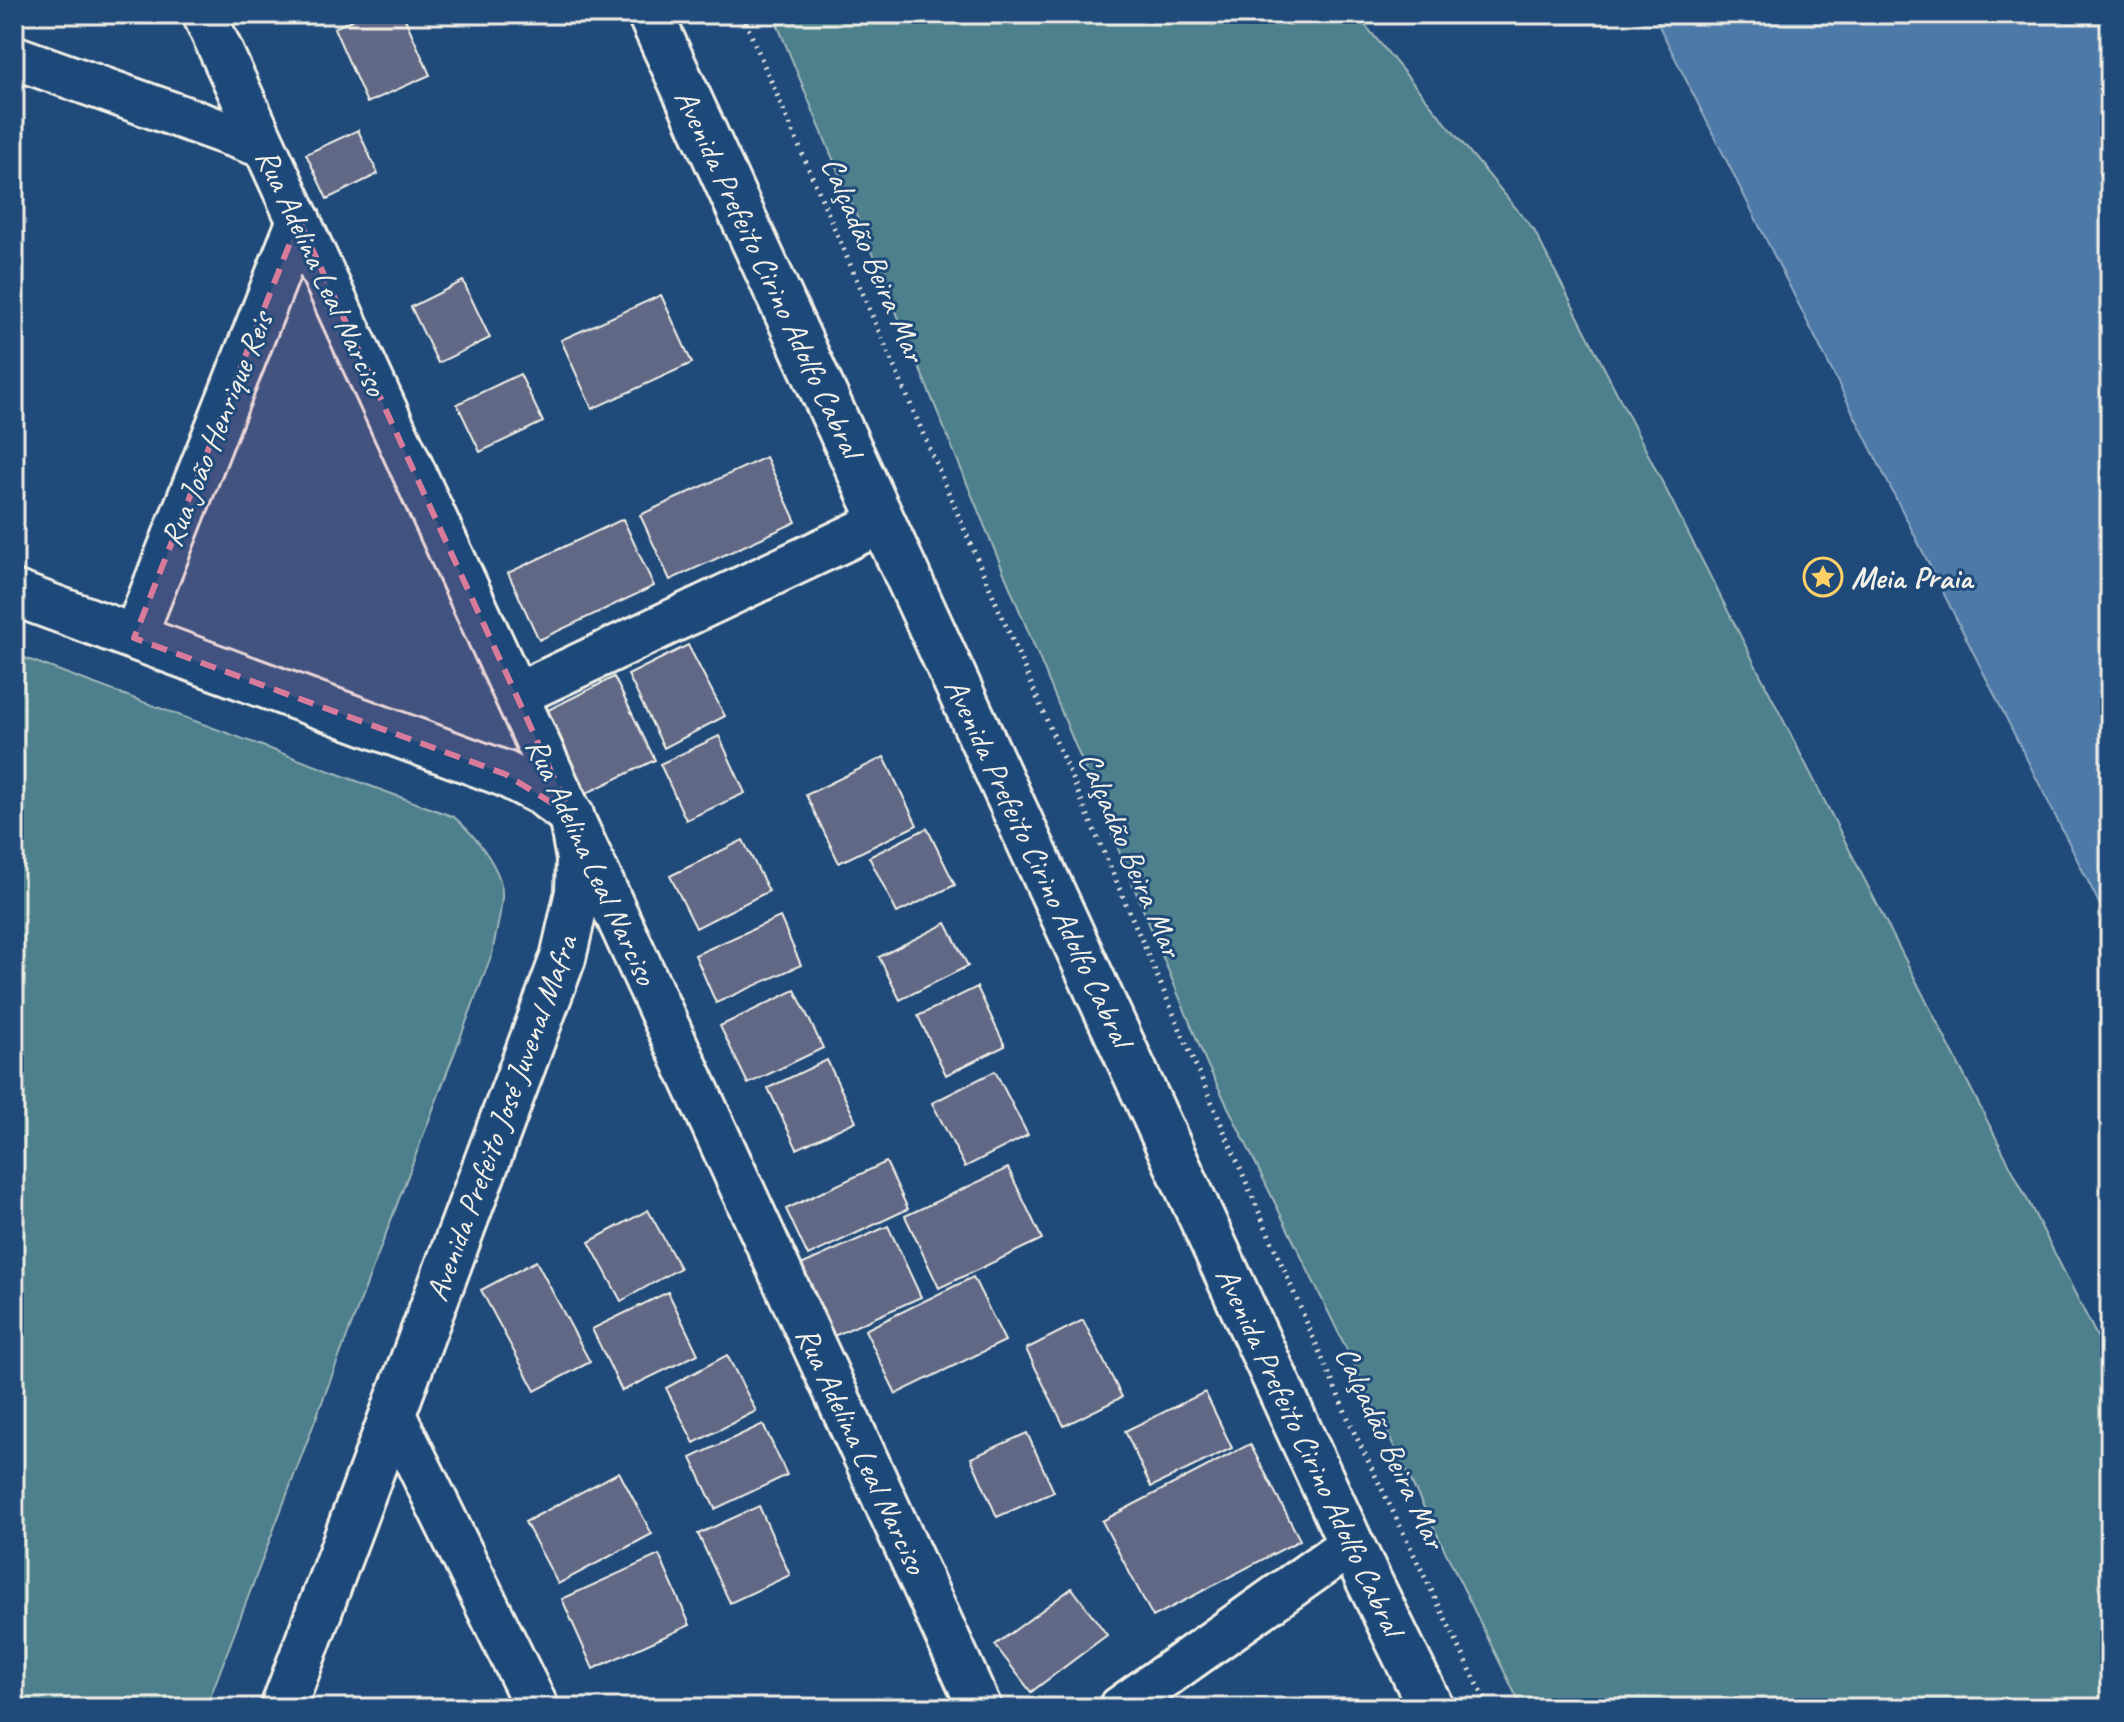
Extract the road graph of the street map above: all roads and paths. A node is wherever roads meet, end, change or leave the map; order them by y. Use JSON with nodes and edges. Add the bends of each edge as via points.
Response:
{"nodes":[{"id":1,"x":204,"y":14,"type":"edge"},
{"id":2,"x":650,"y":14,"type":"edge"},
{"id":3,"x":742,"y":14,"type":"edge"},
{"id":4,"x":14,"y":57,"type":"edge"},
{"id":5,"x":265,"y":147,"type":"junction"},
{"id":6,"x":299,"y":220,"type":"junction"},
{"id":7,"x":882,"y":522,"type":"junction"},
{"id":8,"x":14,"y":593,"type":"edge"},
{"id":9,"x":134,"y":638,"type":"junction"},
{"id":10,"x":516,"y":695,"type":"junction"},
{"id":11,"x":571,"y":815,"type":"junction"},
{"id":12,"x":393,"y":1413,"type":"junction"},
{"id":13,"x":1351,"y":1544,"type":"junction"},
{"id":14,"x":283,"y":1708,"type":"edge"},
{"id":15,"x":537,"y":1708,"type":"edge"},
{"id":16,"x":980,"y":1708,"type":"edge"},
{"id":17,"x":1120,"y":1708,"type":"edge"},
{"id":18,"x":1431,"y":1708,"type":"edge"},
{"id":19,"x":1489,"y":1708,"type":"edge"}],
"edges":[{"from":1,"to":5,"type":"street","name":"Rua Adelina Leal Narciso"},
{"from":2,"to":7,"type":"main road","name":"Avenida Prefeito Cirino Adolfo Cabral"},
{"from":3,"to":19,"type":"path","name":"Calçadão Beira Mar","via":[[1354,1432]]},
{"from":4,"to":5,"type":"street"},
{"from":5,"to":6,"type":"street","name":"Rua Adelina Leal Narciso"},
{"from":6,"to":9,"type":"street","name":"Rua João Henrique Reis"},
{"from":6,"to":10,"type":"street","name":"Rua Adelina Leal Narciso"},
{"from":7,"to":10,"type":"street"},
{"from":7,"to":13,"type":"main road","name":"Avenida Prefeito Cirino Adolfo Cabral"},
{"from":8,"to":9,"type":"main road"},
{"from":9,"to":11,"type":"main road","via":[[505,774]]},
{"from":10,"to":11,"type":"street","name":"Rua Adelina Leal Narciso"},
{"from":11,"to":12,"type":"main road","name":"Avenida Prefeito José Juvenal Mafra","via":[[578,881],[563,958]]},
{"from":11,"to":16,"type":"street","name":"Rua Adelina Leal Narciso"},
{"from":12,"to":14,"type":"main road","name":"Avenida Prefeito José Juvenal Mafra"},
{"from":12,"to":15,"type":"street"},
{"from":13,"to":17,"type":"street"},
{"from":13,"to":18,"type":"main road","name":"Avenida Prefeito Cirino Adolfo Cabral"}]}
